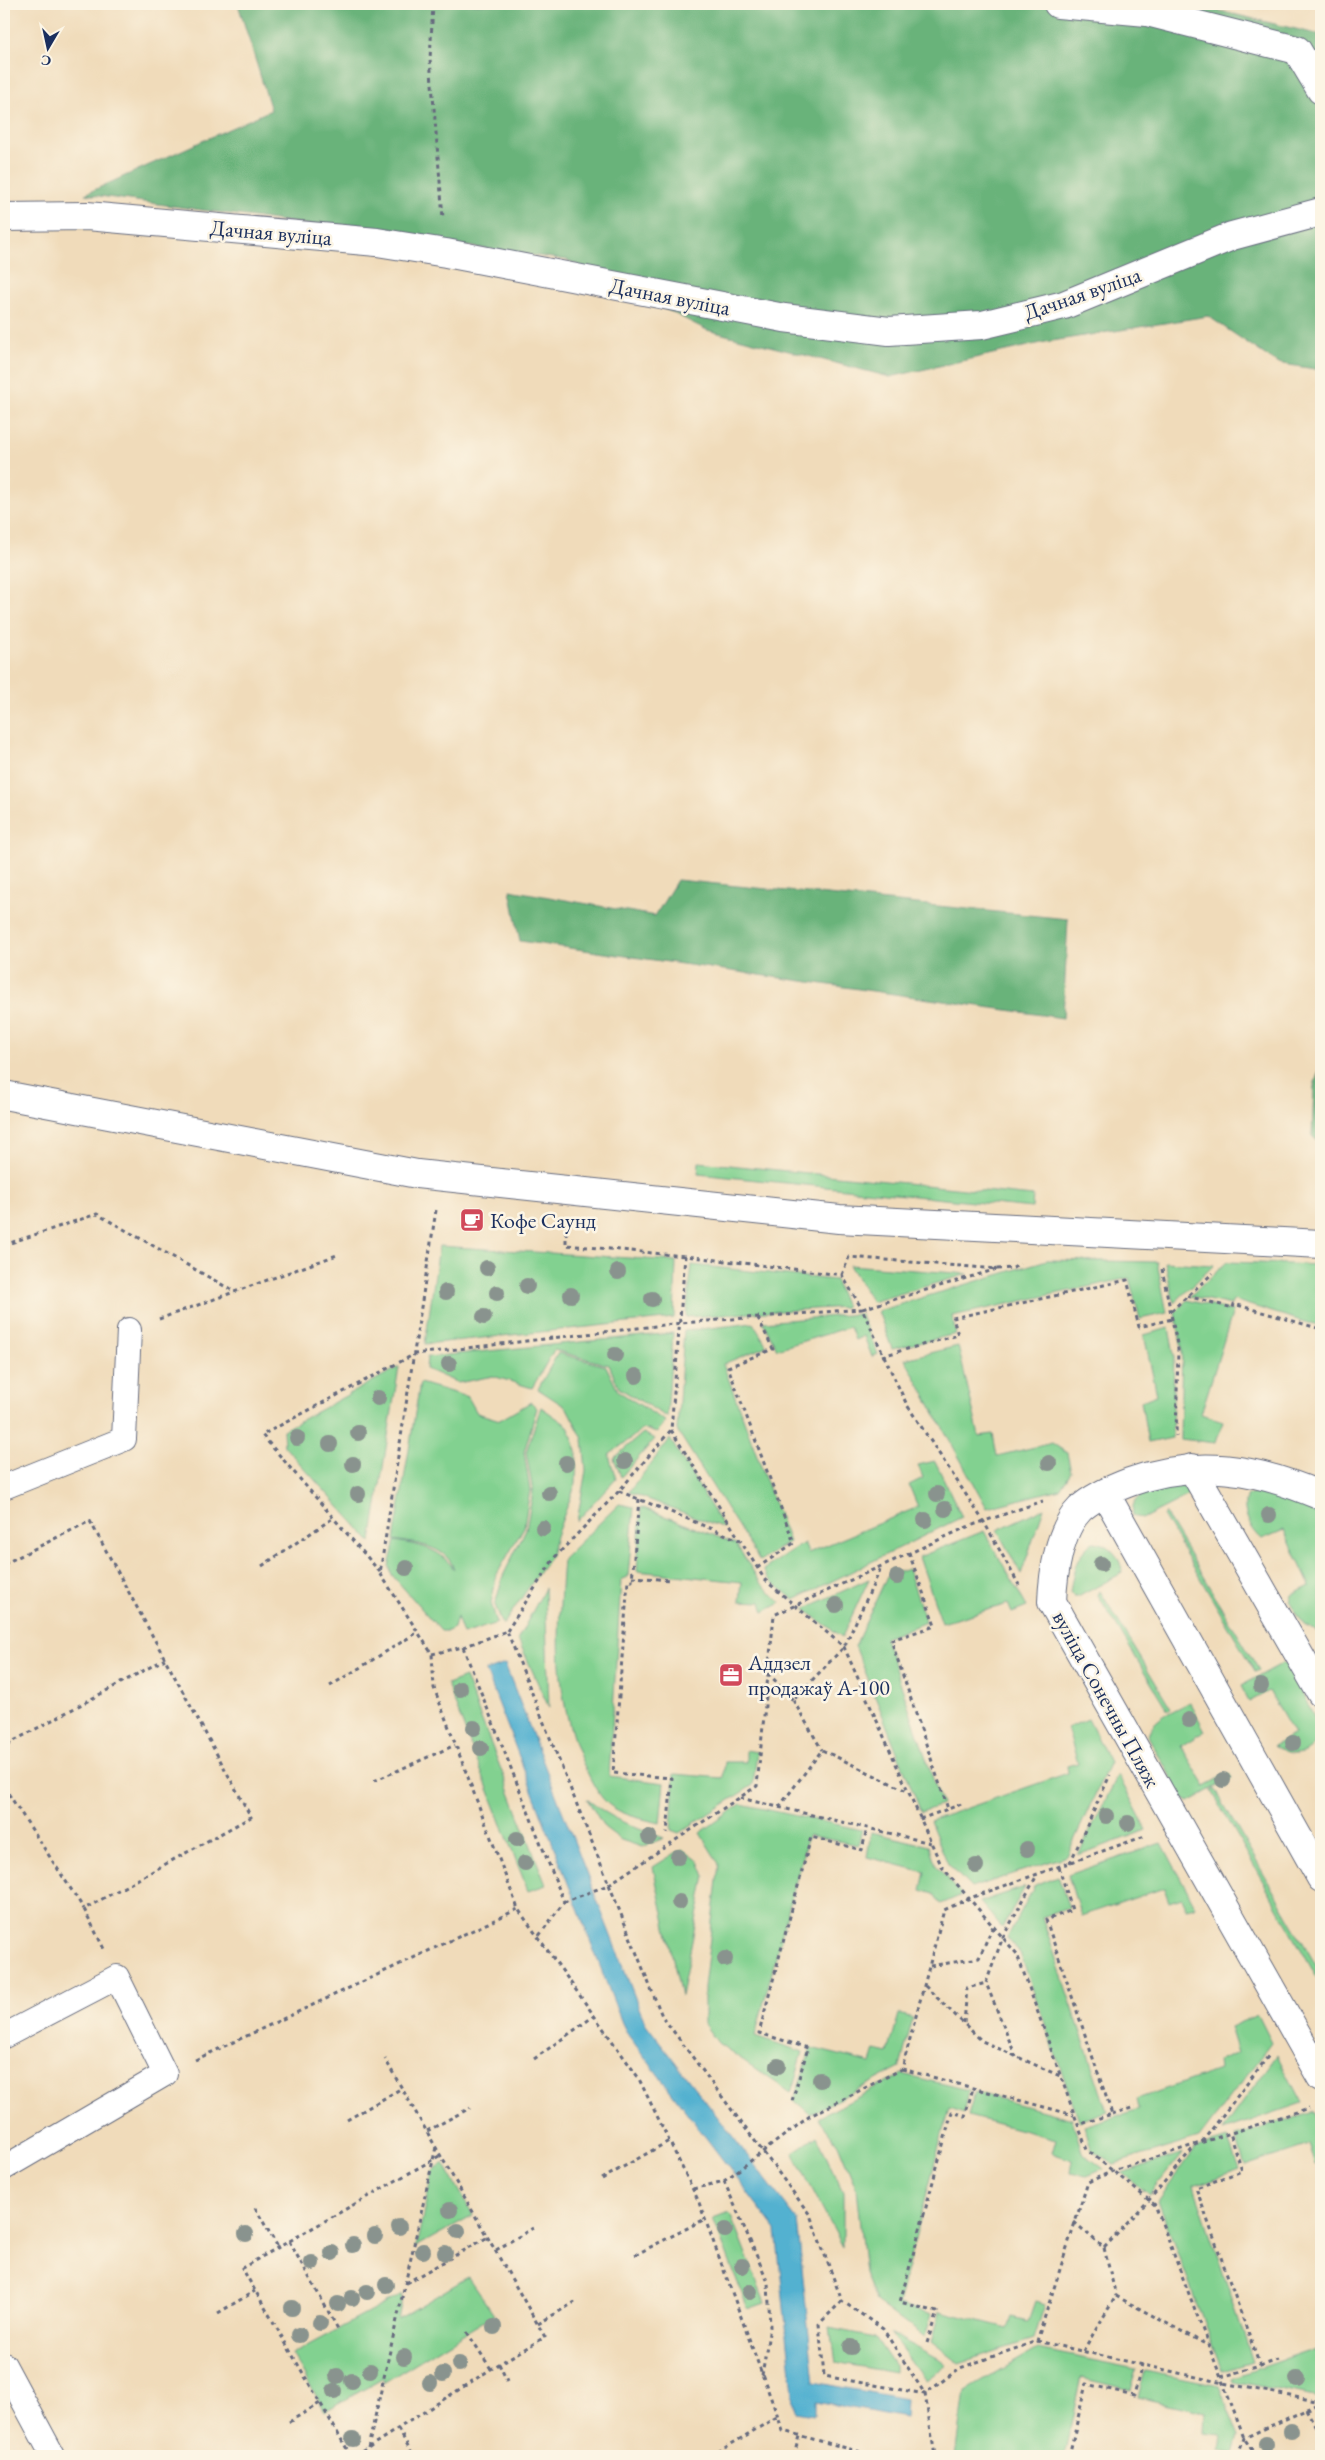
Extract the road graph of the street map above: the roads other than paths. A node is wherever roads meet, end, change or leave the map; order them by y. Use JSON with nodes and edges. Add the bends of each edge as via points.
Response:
{"nodes":[{"id":1,"x":1058,"y":4,"type":"edge"},
{"id":2,"x":1321,"y":90,"type":"edge"},
{"id":3,"x":1321,"y":212,"type":"edge"},
{"id":4,"x":4,"y":217,"type":"edge"},
{"id":5,"x":4,"y":1095,"type":"edge"},
{"id":6,"x":1321,"y":1244,"type":"edge"},
{"id":7,"x":129,"y":1330,"type":"road end"},
{"id":8,"x":1192,"y":1468,"type":"junction"},
{"id":9,"x":4,"y":1487,"type":"edge"},
{"id":10,"x":1105,"y":1493,"type":"junction"},
{"id":11,"x":1321,"y":1496,"type":"edge"},
{"id":12,"x":1321,"y":1693,"type":"edge"},
{"id":13,"x":1321,"y":1878,"type":"edge"},
{"id":14,"x":4,"y":2036,"type":"edge"},
{"id":15,"x":1321,"y":2077,"type":"edge"},
{"id":16,"x":4,"y":2168,"type":"edge"},
{"id":17,"x":4,"y":2365,"type":"edge"},
{"id":18,"x":53,"y":2456,"type":"edge"}],
"edges":[{"from":1,"to":2,"type":"street","via":[[1147,12],[1297,50]]},
{"from":3,"to":4,"type":"street","name":"Дачная вуліца","via":[[1232,236],[1064,305],[982,325],[890,331],[784,318],[377,242],[87,216]]},
{"from":5,"to":6,"type":"street","via":[[440,1177],[839,1219]]},
{"from":7,"to":9,"type":"lane","via":[[124,1439]]},
{"from":8,"to":10,"type":"street","name":"вуліца Сонечны Пляж","via":[[1151,1475]]},
{"from":8,"to":11,"type":"street","name":"вуліца Сонечны Пляж","via":[[1240,1471]]},
{"from":8,"to":12,"type":"street"},
{"from":10,"to":13,"type":"street"},
{"from":10,"to":15,"type":"street","name":"вуліца Сонечны Пляж","via":[[1080,1509],[1068,1528],[1053,1575],[1052,1602]]},
{"from":14,"to":16,"type":"lane","via":[[117,1977],[165,2074]]},
{"from":17,"to":18,"type":"lane"}]}
